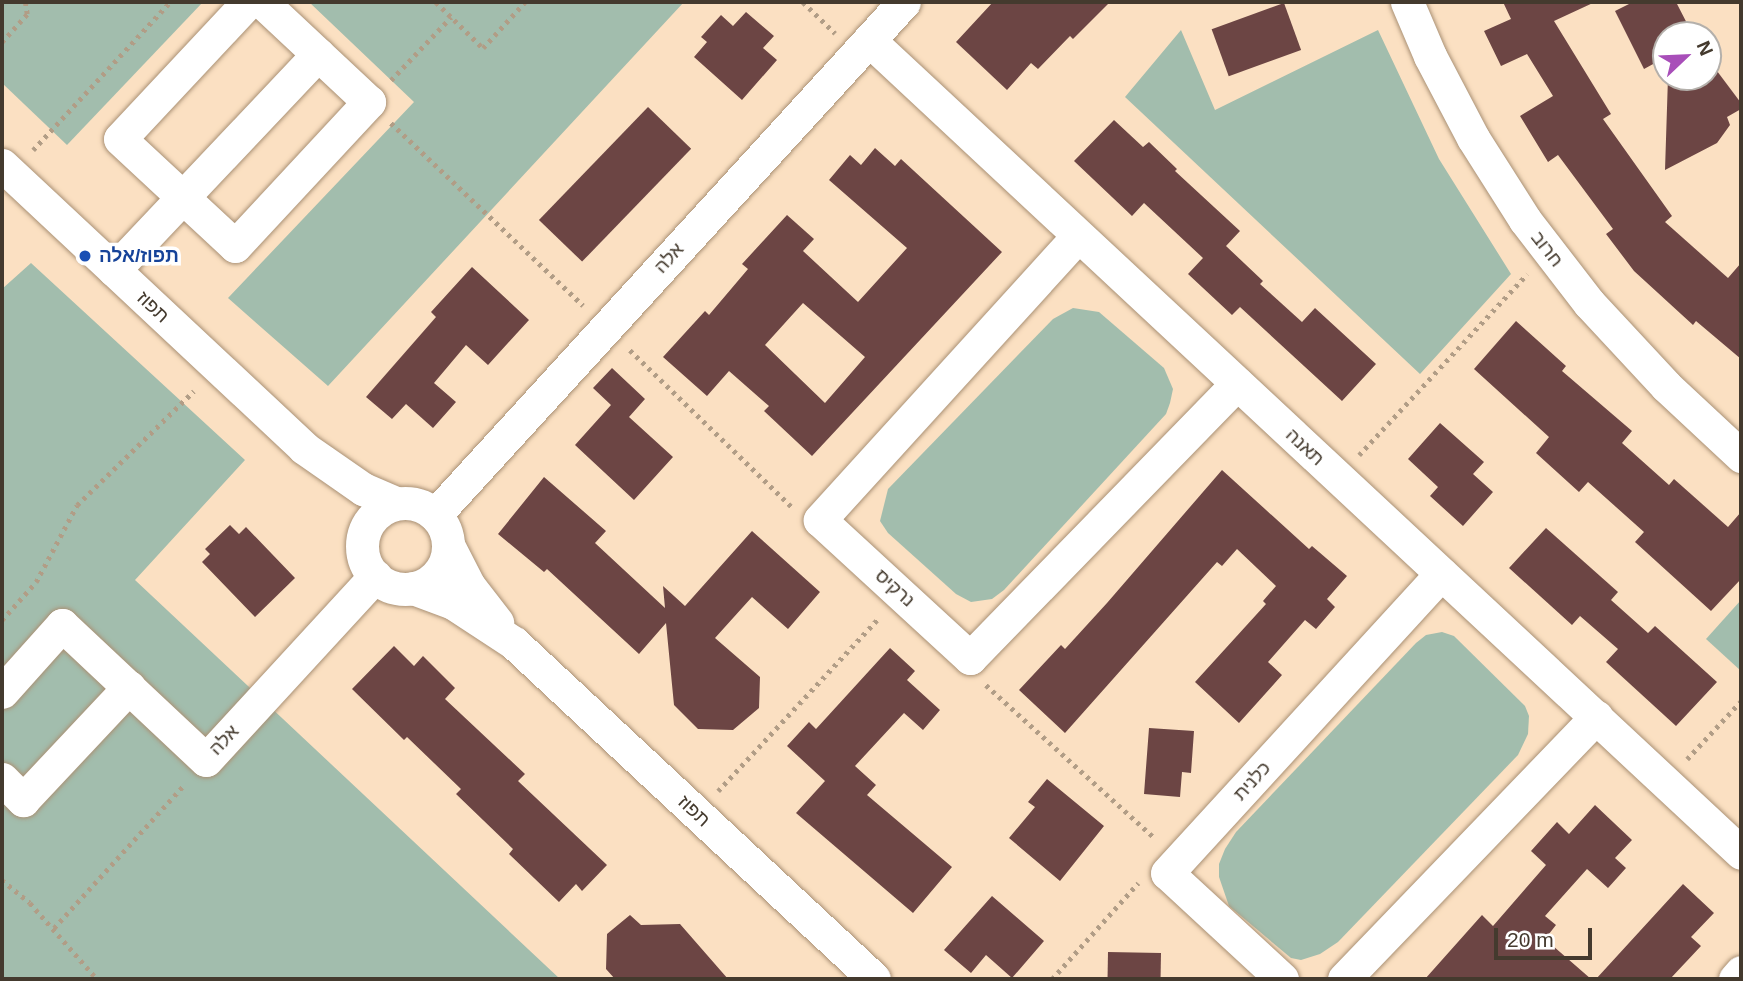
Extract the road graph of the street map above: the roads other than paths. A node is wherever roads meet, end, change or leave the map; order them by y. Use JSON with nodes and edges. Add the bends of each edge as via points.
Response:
{"nodes":[{"id":1,"x":248,"y":2,"type":"edge"},
{"id":2,"x":262,"y":2,"type":"edge"},
{"id":3,"x":904,"y":2,"type":"edge"},
{"id":4,"x":1407,"y":2,"type":"edge"},
{"id":5,"x":863,"y":47,"type":"junction"},
{"id":6,"x":318,"y":54,"type":"junction"},
{"id":7,"x":6,"y":169,"type":"edge"},
{"id":8,"x":183,"y":197,"type":"junction"},
{"id":9,"x":1078,"y":236,"type":"junction"},
{"id":10,"x":114,"y":270,"type":"junction"},
{"id":11,"x":1237,"y":383,"type":"junction"},
{"id":12,"x":304,"y":449,"type":"junction"},
{"id":13,"x":1741,"y":456,"type":"edge"},
{"id":14,"x":396,"y":503,"type":"junction"},
{"id":15,"x":435,"y":515,"type":"junction"},
{"id":16,"x":447,"y":545,"type":"junction"},
{"id":17,"x":362,"y":546,"type":"junction"},
{"id":18,"x":1441,"y":573,"type":"junction"},
{"id":19,"x":374,"y":576,"type":"junction"},
{"id":20,"x":413,"y":588,"type":"junction"},
{"id":21,"x":514,"y":643,"type":"junction"},
{"id":22,"x":129,"y":687,"type":"junction"},
{"id":23,"x":2,"y":692,"type":"edge"},
{"id":24,"x":1595,"y":717,"type":"junction"},
{"id":25,"x":2,"y":779,"type":"edge"},
{"id":26,"x":1741,"y":853,"type":"edge"},
{"id":27,"x":1741,"y":972,"type":"edge"},
{"id":28,"x":874,"y":979,"type":"edge"},
{"id":29,"x":1282,"y":979,"type":"edge"},
{"id":30,"x":1344,"y":979,"type":"edge"},
{"id":31,"x":1735,"y":979,"type":"edge"}],
"edges":[{"from":1,"to":8,"type":"street","via":[[121,139]]},
{"from":2,"to":6,"type":"street"},
{"from":3,"to":5,"type":"street","name":"אלה"},
{"from":4,"to":13,"type":"street","name":"חרוב","via":[[1473,138],[1525,220],[1589,303],[1666,386]]},
{"from":5,"to":9,"type":"street","name":"תאנה"},
{"from":5,"to":15,"type":"street","name":"אלה"},
{"from":6,"to":8,"type":"street"},
{"from":6,"to":8,"type":"street","via":[[369,102],[235,246]]},
{"from":7,"to":10,"type":"street","name":"תפוז"},
{"from":8,"to":10,"type":"street"},
{"from":9,"to":11,"type":"street","name":"תאנה"},
{"from":9,"to":11,"type":"street","name":"נרקיס","via":[[820,520],[970,658]]},
{"from":10,"to":12,"type":"street","name":"תפוז"},
{"from":11,"to":18,"type":"street","name":"תאנה"},
{"from":12,"to":14,"type":"street","name":"תפוז","via":[[363,489]]},
{"from":12,"to":17,"type":"street","name":"תפוז","via":[[343,500]]},
{"from":14,"to":15,"type":"street","via":[[421,506]]},
{"from":14,"to":17,"type":"street","via":[[374,515]]},
{"from":15,"to":16,"type":"street"},
{"from":16,"to":20,"type":"street","via":[[436,576]]},
{"from":16,"to":21,"type":"street","name":"תפוז","via":[[470,586]]},
{"from":17,"to":19,"type":"street"},
{"from":18,"to":24,"type":"street","name":"תאנה"},
{"from":18,"to":29,"type":"street","name":"כלנית","via":[[1173,867]]},
{"from":19,"to":20,"type":"street","via":[[388,586]]},
{"from":19,"to":22,"type":"street","name":"אלה","via":[[206,760]]},
{"from":20,"to":21,"type":"street","name":"תפוז","via":[[453,603]]},
{"from":21,"to":28,"type":"street","name":"תפוז"},
{"from":22,"to":23,"type":"street","name":"אלה","via":[[62,625]]},
{"from":22,"to":25,"type":"street","via":[[23,800]]},
{"from":24,"to":26,"type":"street","name":"תאנה"},
{"from":24,"to":30,"type":"street"},
{"from":27,"to":31,"type":"street"}]}
